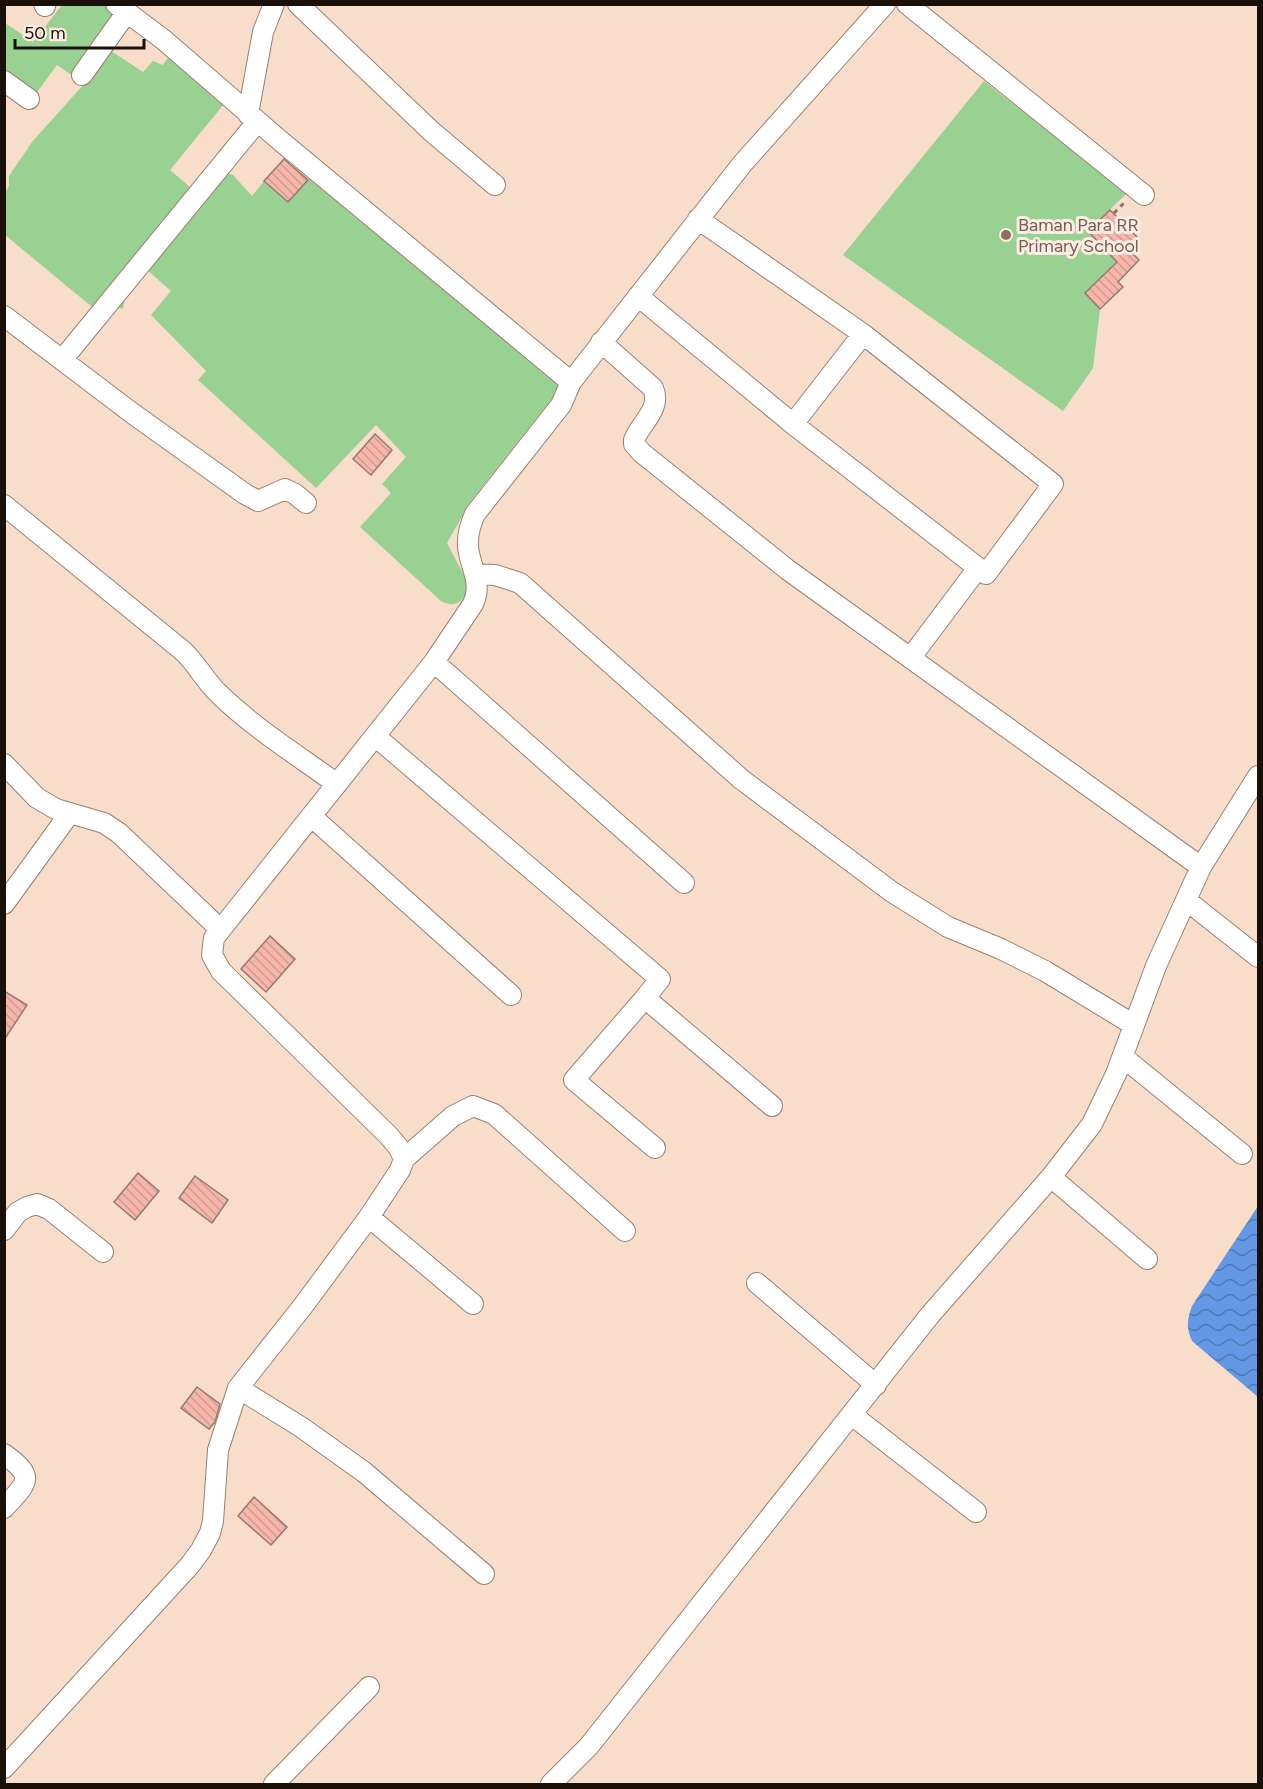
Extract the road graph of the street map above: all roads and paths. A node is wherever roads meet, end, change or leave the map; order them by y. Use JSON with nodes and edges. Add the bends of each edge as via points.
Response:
{"nodes":[{"id":1,"x":274,"y":4,"type":"edge"},
{"id":2,"x":298,"y":4,"type":"edge"},
{"id":3,"x":885,"y":4,"type":"edge"},
{"id":4,"x":907,"y":4,"type":"edge"},
{"id":5,"x":119,"y":6,"type":"edge"},
{"id":6,"x":82,"y":75,"type":"dead end"},
{"id":7,"x":4,"y":81,"type":"edge"},
{"id":8,"x":29,"y":99,"type":"dead end"},
{"id":9,"x":253,"y":118,"type":"junction"},
{"id":10,"x":495,"y":185,"type":"dead end"},
{"id":11,"x":1144,"y":195,"type":"dead end"},
{"id":12,"x":698,"y":219,"type":"junction"},
{"id":13,"x":638,"y":296,"type":"junction"},
{"id":14,"x":4,"y":316,"type":"edge"},
{"id":15,"x":863,"y":334,"type":"junction"},
{"id":16,"x":601,"y":342,"type":"junction"},
{"id":17,"x":62,"y":360,"type":"junction"},
{"id":18,"x":571,"y":382,"type":"junction"},
{"id":19,"x":794,"y":424,"type":"junction"},
{"id":20,"x":306,"y":503,"type":"dead end"},
{"id":21,"x":4,"y":505,"type":"edge"},
{"id":22,"x":978,"y":568,"type":"junction"},
{"id":23,"x":476,"y":574,"type":"junction"},
{"id":24,"x":911,"y":657,"type":"junction"},
{"id":25,"x":434,"y":662,"type":"junction"},
{"id":26,"x":375,"y":736,"type":"junction"},
{"id":27,"x":4,"y":764,"type":"edge"},
{"id":28,"x":1258,"y":776,"type":"edge"},
{"id":29,"x":337,"y":784,"type":"junction"},
{"id":30,"x":70,"y":813,"type":"junction"},
{"id":31,"x":311,"y":816,"type":"junction"},
{"id":32,"x":1202,"y":867,"type":"junction"},
{"id":33,"x":684,"y":884,"type":"dead end"},
{"id":34,"x":1186,"y":900,"type":"junction"},
{"id":35,"x":4,"y":904,"type":"edge"},
{"id":36,"x":220,"y":929,"type":"junction"},
{"id":37,"x":1258,"y":957,"type":"edge"},
{"id":38,"x":511,"y":995,"type":"dead end"},
{"id":39,"x":645,"y":998,"type":"junction"},
{"id":40,"x":1134,"y":1025,"type":"junction"},
{"id":41,"x":1123,"y":1057,"type":"junction"},
{"id":42,"x":772,"y":1106,"type":"dead end"},
{"id":43,"x":655,"y":1148,"type":"dead end"},
{"id":44,"x":1242,"y":1154,"type":"dead end"},
{"id":45,"x":404,"y":1159,"type":"junction"},
{"id":46,"x":1051,"y":1177,"type":"junction"},
{"id":47,"x":369,"y":1217,"type":"junction"},
{"id":48,"x":4,"y":1230,"type":"edge"},
{"id":49,"x":625,"y":1231,"type":"dead end"},
{"id":50,"x":103,"y":1252,"type":"dead end"},
{"id":51,"x":1146,"y":1259,"type":"dead end"},
{"id":52,"x":757,"y":1283,"type":"dead end"},
{"id":53,"x":473,"y":1304,"type":"dead end"},
{"id":54,"x":876,"y":1385,"type":"junction"},
{"id":55,"x":238,"y":1388,"type":"junction"},
{"id":56,"x":852,"y":1415,"type":"junction"},
{"id":57,"x":4,"y":1454,"type":"edge"},
{"id":58,"x":4,"y":1508,"type":"edge"},
{"id":59,"x":976,"y":1512,"type":"dead end"},
{"id":60,"x":484,"y":1574,"type":"dead end"},
{"id":61,"x":369,"y":1687,"type":"dead end"},
{"id":62,"x":4,"y":1768,"type":"edge"},
{"id":63,"x":563,"y":1781,"type":"edge"},
{"id":64,"x":274,"y":1785,"type":"edge"}],
"edges":[{"from":1,"to":9,"type":"street","via":[[263,32]]},
{"from":2,"to":10,"type":"street","via":[[431,131]]},
{"from":3,"to":12,"type":"street"},
{"from":4,"to":11,"type":"street"},
{"from":5,"to":6,"type":"street"},
{"from":5,"to":9,"type":"street"},
{"from":7,"to":8,"type":"street"},
{"from":9,"to":17,"type":"street"},
{"from":9,"to":18,"type":"street"},
{"from":12,"to":13,"type":"street"},
{"from":12,"to":15,"type":"street"},
{"from":13,"to":16,"type":"street"},
{"from":13,"to":19,"type":"street"},
{"from":14,"to":17,"type":"street"},
{"from":15,"to":19,"type":"street"},
{"from":15,"to":22,"type":"street","via":[[1053,484],[986,574]]},
{"from":16,"to":18,"type":"street"},
{"from":16,"to":24,"type":"street","via":[[653,388],[654,408],[634,440],[642,453],[788,570]]},
{"from":17,"to":20,"type":"street","via":[[244,494],[258,501],[285,489]]},
{"from":18,"to":23,"type":"street","via":[[561,405],[470,524],[468,548]]},
{"from":19,"to":22,"type":"street"},
{"from":21,"to":29,"type":"street","via":[[183,651],[217,693],[238,711]]},
{"from":22,"to":24,"type":"street"},
{"from":23,"to":25,"type":"street","via":[[473,604]]},
{"from":23,"to":40,"type":"street","via":[[520,583],[741,779],[892,892],[948,927],[1045,971]]},
{"from":24,"to":32,"type":"street"},
{"from":25,"to":26,"type":"street"},
{"from":25,"to":33,"type":"street"},
{"from":26,"to":29,"type":"street"},
{"from":26,"to":39,"type":"street","via":[[660,980]]},
{"from":27,"to":30,"type":"street","via":[[38,798]]},
{"from":28,"to":32,"type":"street"},
{"from":29,"to":31,"type":"street"},
{"from":30,"to":35,"type":"street"},
{"from":30,"to":36,"type":"street","via":[[104,823],[119,833]]},
{"from":31,"to":36,"type":"street"},
{"from":31,"to":38,"type":"street"},
{"from":32,"to":34,"type":"street"},
{"from":34,"to":37,"type":"street"},
{"from":34,"to":40,"type":"street"},
{"from":36,"to":45,"type":"street","via":[[211,948],[221,971],[388,1136]]},
{"from":39,"to":42,"type":"street"},
{"from":39,"to":43,"type":"street","via":[[574,1080]]},
{"from":40,"to":41,"type":"street"},
{"from":41,"to":44,"type":"street"},
{"from":41,"to":46,"type":"street","via":[[1092,1124]]},
{"from":45,"to":47,"type":"street"},
{"from":45,"to":49,"type":"street","via":[[453,1116],[473,1106],[494,1114]]},
{"from":46,"to":51,"type":"street"},
{"from":46,"to":54,"type":"street","via":[[930,1315]]},
{"from":47,"to":53,"type":"street"},
{"from":47,"to":55,"type":"street"},
{"from":48,"to":50,"type":"street","via":[[18,1212],[37,1204],[49,1209]]},
{"from":52,"to":54,"type":"street"},
{"from":54,"to":56,"type":"street"},
{"from":55,"to":60,"type":"street","via":[[301,1426],[364,1472]]},
{"from":55,"to":62,"type":"street","via":[[218,1450],[213,1521],[201,1550]]},
{"from":56,"to":59,"type":"street"},
{"from":56,"to":63,"type":"street"},
{"from":57,"to":58,"type":"street","via":[[24,1471],[26,1479]]},
{"from":61,"to":64,"type":"street"}]}
